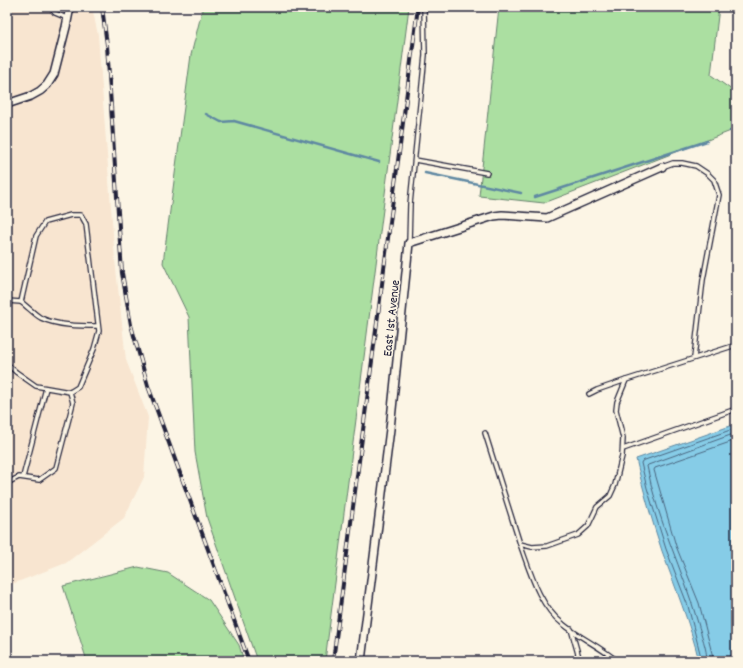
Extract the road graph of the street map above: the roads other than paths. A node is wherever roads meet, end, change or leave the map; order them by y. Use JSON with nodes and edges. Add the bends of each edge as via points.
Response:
{"nodes":[{"id":1,"x":50,"y":7,"type":"edge"},
{"id":2,"x":70,"y":7,"type":"edge"},
{"id":3,"x":424,"y":7,"type":"edge"},
{"id":4,"x":68,"y":19,"type":"junction"},
{"id":5,"x":7,"y":104,"type":"edge"},
{"id":6,"x":415,"y":160,"type":"junction"},
{"id":7,"x":662,"y":167,"type":"joint"},
{"id":8,"x":488,"y":173,"type":"dead end"},
{"id":9,"x":409,"y":243,"type":"junction"},
{"id":10,"x":7,"y":301,"type":"edge"},
{"id":11,"x":21,"y":302,"type":"junction"},
{"id":12,"x":98,"y":326,"type":"junction"},
{"id":13,"x":736,"y":345,"type":"edge"},
{"id":14,"x":694,"y":358,"type":"junction"},
{"id":15,"x":7,"y":364,"type":"edge"},
{"id":16,"x":626,"y":380,"type":"junction"},
{"id":17,"x":46,"y":388,"type":"junction"},
{"id":18,"x":70,"y":392,"type":"junction"},
{"id":19,"x":589,"y":394,"type":"dead end"},
{"id":20,"x":736,"y":409,"type":"edge"},
{"id":21,"x":485,"y":433,"type":"dead end"},
{"id":22,"x":623,"y":449,"type":"junction"},
{"id":23,"x":23,"y":477,"type":"junction"},
{"id":24,"x":7,"y":483,"type":"edge"},
{"id":25,"x":520,"y":544,"type":"junction"},
{"id":26,"x":571,"y":629,"type":"junction"},
{"id":27,"x":361,"y":661,"type":"edge"},
{"id":28,"x":580,"y":661,"type":"edge"},
{"id":29,"x":617,"y":661,"type":"edge"}],
"edges":[{"from":1,"to":4,"type":"lane","via":[[55,13]]},
{"from":2,"to":4,"type":"street"},
{"from":3,"to":6,"type":"lane","via":[[425,55]]},
{"from":4,"to":5,"type":"street","via":[[54,74],[47,85],[32,96]]},
{"from":6,"to":8,"type":"lane"},
{"from":6,"to":9,"type":"lane"},
{"from":7,"to":9,"type":"street","via":[[547,218],[494,216]]},
{"from":7,"to":14,"type":"lane","via":[[682,163],[696,166],[714,180],[719,195],[703,280]]},
{"from":9,"to":27,"type":"street","name":"East 1st Avenue","via":[[390,429]]},
{"from":10,"to":11,"type":"lane"},
{"from":11,"to":12,"type":"lane","via":[[40,317],[52,321]]},
{"from":11,"to":12,"type":"lane","via":[[36,236],[45,222],[81,215],[88,232]]},
{"from":12,"to":18,"type":"lane","via":[[94,349],[78,387]]},
{"from":13,"to":14,"type":"lane"},
{"from":14,"to":16,"type":"lane"},
{"from":15,"to":17,"type":"lane","via":[[36,386]]},
{"from":16,"to":19,"type":"lane"},
{"from":16,"to":22,"type":"lane","via":[[616,410],[624,438]]},
{"from":17,"to":18,"type":"lane"},
{"from":17,"to":23,"type":"lane"},
{"from":18,"to":23,"type":"lane","via":[[73,403],[56,468],[39,480]]},
{"from":20,"to":22,"type":"lane"},
{"from":21,"to":25,"type":"lane"},
{"from":22,"to":25,"type":"lane","via":[[610,496],[597,507],[588,526],[578,535],[546,546],[532,547]]},
{"from":23,"to":24,"type":"lane","via":[[19,476]]},
{"from":25,"to":26,"type":"lane","via":[[542,601],[562,624]]},
{"from":26,"to":28,"type":"lane"},
{"from":26,"to":29,"type":"lane"}]}
